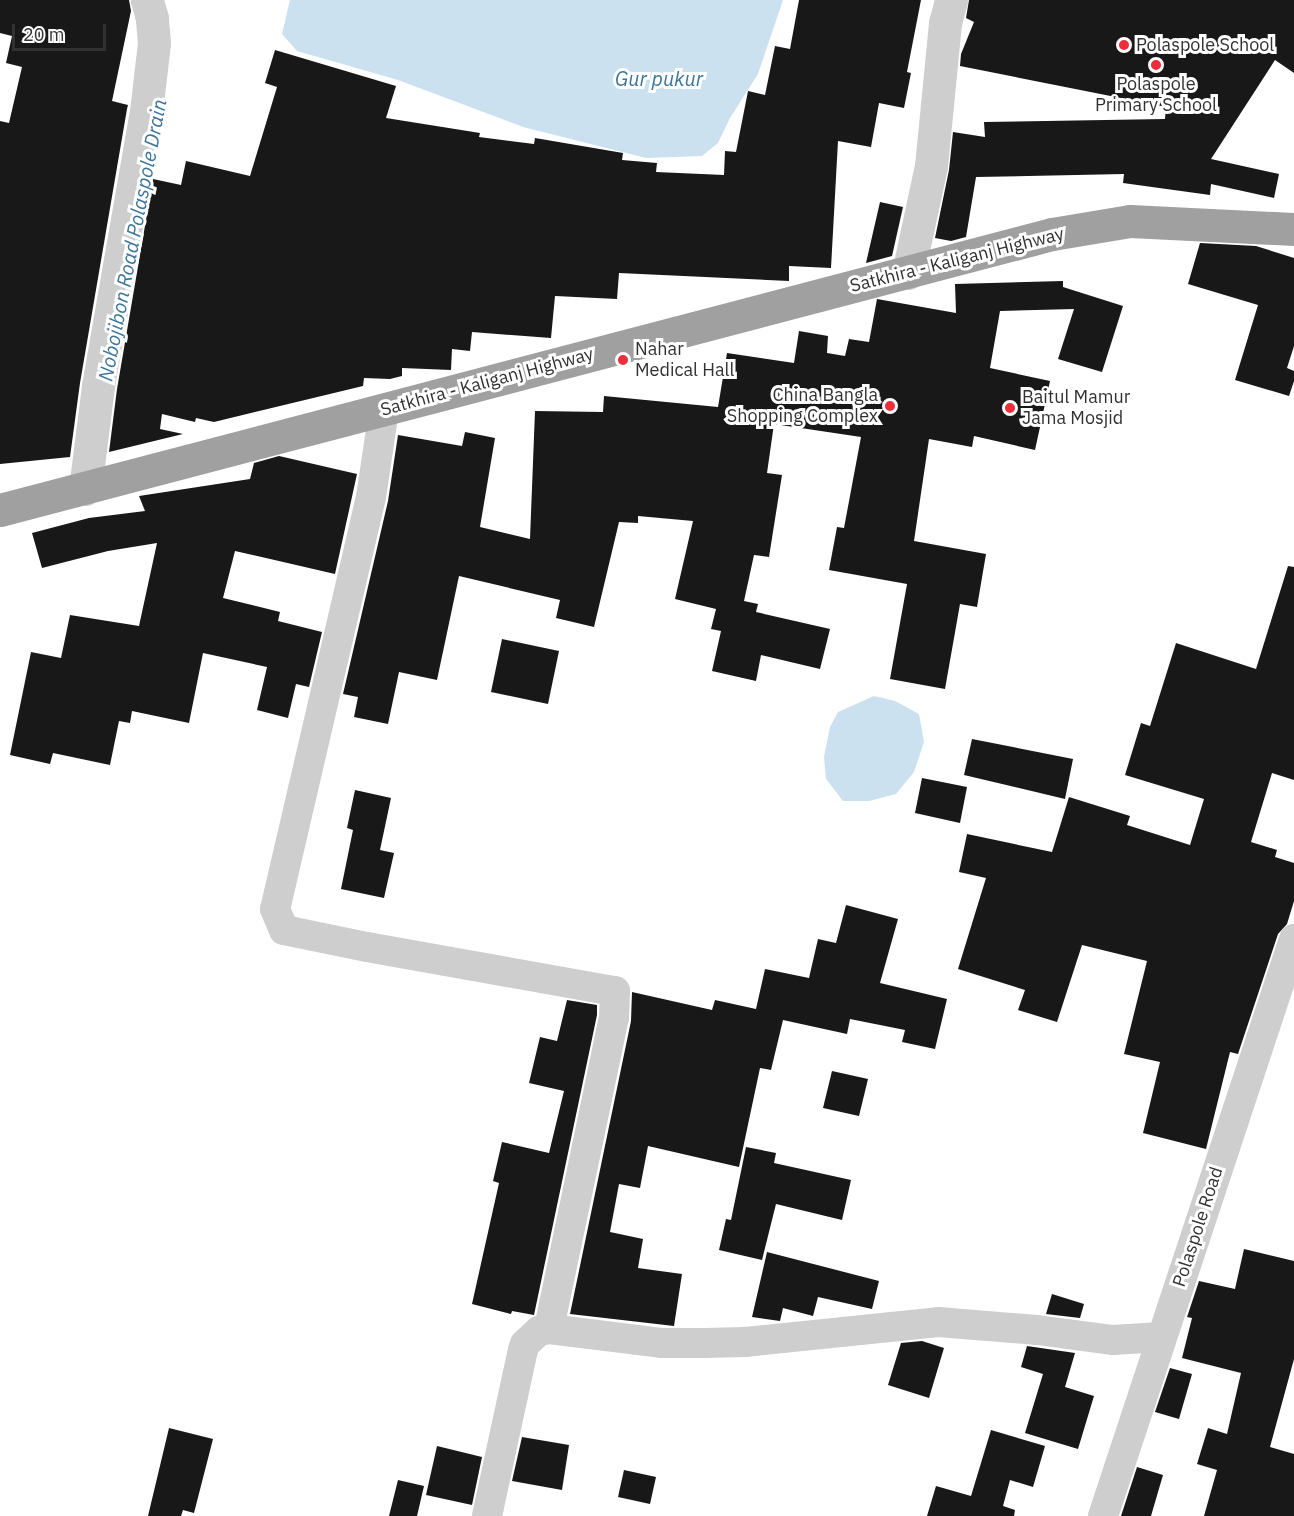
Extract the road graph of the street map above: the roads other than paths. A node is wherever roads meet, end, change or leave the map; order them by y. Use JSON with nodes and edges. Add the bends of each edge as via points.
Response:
{"nodes":[{"id":1,"x":147,"y":0,"type":"edge"},
{"id":2,"x":951,"y":0,"type":"edge"},
{"id":3,"x":1294,"y":229,"type":"edge"},
{"id":4,"x":908,"y":273,"type":"junction"},
{"id":5,"x":384,"y":410,"type":"junction"},
{"id":6,"x":85,"y":489,"type":"junction"},
{"id":7,"x":0,"y":510,"type":"edge"},
{"id":8,"x":1294,"y":939,"type":"edge"},
{"id":9,"x":549,"y":1329,"type":"junction"},
{"id":10,"x":1161,"y":1337,"type":"junction"},
{"id":11,"x":487,"y":1516,"type":"edge"},
{"id":12,"x":1103,"y":1516,"type":"edge"}],
"edges":[{"from":1,"to":6,"type":"street","via":[[154,43],[146,112],[98,386]]},
{"from":2,"to":4,"type":"street","via":[[945,23],[931,166]]},
{"from":3,"to":4,"type":"highway","name":"Satkhira - Kaliganj Highway","via":[[1130,221],[1052,234]]},
{"from":4,"to":5,"type":"highway","name":"Satkhira - Kaliganj Highway"},
{"from":5,"to":6,"type":"highway","name":"Satkhira - Kaliganj Highway"},
{"from":5,"to":9,"type":"street","via":[[371,497],[275,909],[284,930],[615,991],[614,1017]]},
{"from":6,"to":7,"type":"highway","name":"Satkhira - Kaliganj Highway"},
{"from":8,"to":10,"type":"street","name":"Polaspole Road"},
{"from":9,"to":10,"type":"street","via":[[662,1343],[745,1342],[938,1322],[1113,1340]]},
{"from":9,"to":11,"type":"street","via":[[535,1334],[523,1350]]},
{"from":10,"to":12,"type":"street","name":"Polaspole Road"}]}
